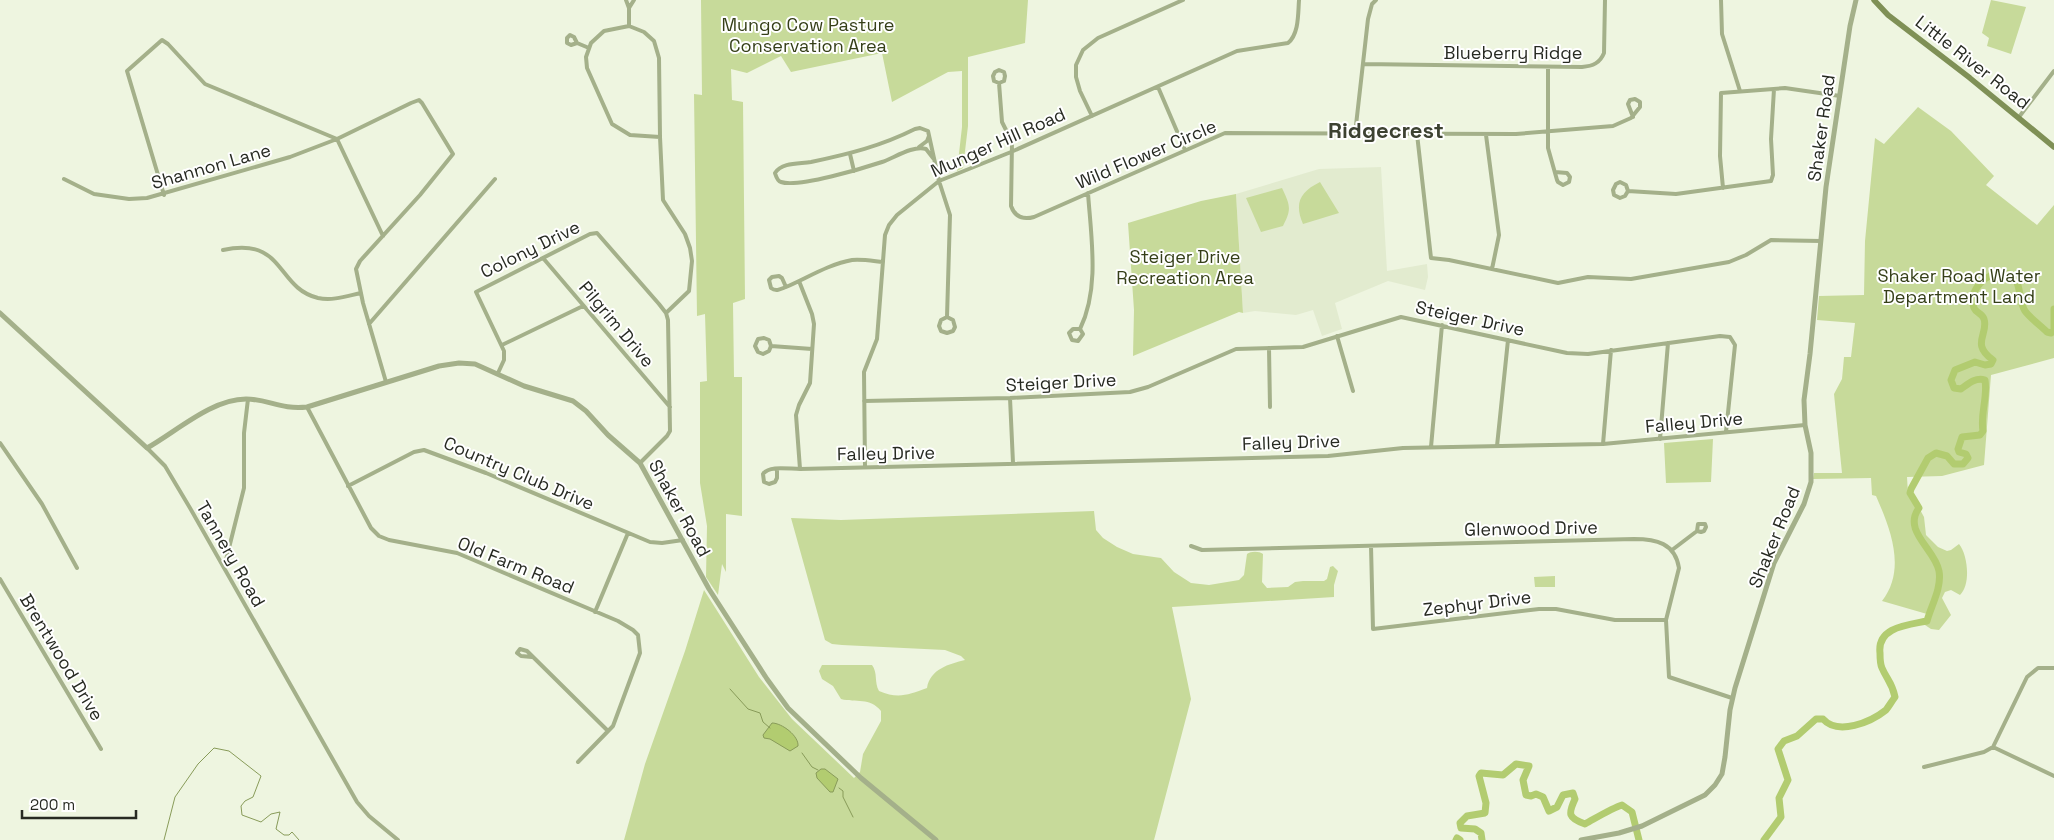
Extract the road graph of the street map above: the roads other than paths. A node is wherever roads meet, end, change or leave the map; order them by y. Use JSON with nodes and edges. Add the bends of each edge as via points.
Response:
{"nodes":[{"id":1,"x":626,"y":0,"type":"edge"},
{"id":2,"x":634,"y":0,"type":"edge"},
{"id":3,"x":1183,"y":0,"type":"edge"},
{"id":4,"x":1299,"y":0,"type":"edge"},
{"id":5,"x":1376,"y":0,"type":"edge"},
{"id":6,"x":1605,"y":0,"type":"edge"},
{"id":7,"x":1721,"y":0,"type":"edge"},
{"id":8,"x":1856,"y":0,"type":"edge"},
{"id":9,"x":1874,"y":0,"type":"edge"},
{"id":10,"x":630,"y":8,"type":"junction"},
{"id":11,"x":629,"y":26,"type":"junction"},
{"id":12,"x":577,"y":43,"type":"dead end"},
{"id":13,"x":589,"y":48,"type":"junction"},
{"id":14,"x":1363,"y":64,"type":"junction"},
{"id":15,"x":1548,"y":66,"type":"junction"},
{"id":16,"x":2054,"y":71,"type":"edge"},
{"id":17,"x":999,"y":83,"type":"dead end"},
{"id":18,"x":1158,"y":87,"type":"junction"},
{"id":19,"x":1774,"y":89,"type":"junction"},
{"id":20,"x":1740,"y":91,"type":"junction"},
{"id":21,"x":1840,"y":96,"type":"junction"},
{"id":22,"x":1092,"y":116,"type":"junction"},
{"id":23,"x":1633,"y":116,"type":"dead end"},
{"id":24,"x":2019,"y":117,"type":"junction"},
{"id":25,"x":1547,"y":131,"type":"junction"},
{"id":26,"x":1355,"y":134,"type":"junction"},
{"id":27,"x":1416,"y":134,"type":"junction"},
{"id":28,"x":929,"y":135,"type":"junction"},
{"id":29,"x":1486,"y":135,"type":"junction"},
{"id":30,"x":660,"y":137,"type":"junction"},
{"id":31,"x":337,"y":139,"type":"junction"},
{"id":32,"x":2054,"y":147,"type":"edge"},
{"id":33,"x":917,"y":148,"type":"junction"},
{"id":34,"x":1185,"y":150,"type":"junction"},
{"id":35,"x":1011,"y":152,"type":"junction"},
{"id":36,"x":850,"y":154,"type":"junction"},
{"id":37,"x":933,"y":158,"type":"junction"},
{"id":38,"x":854,"y":171,"type":"junction"},
{"id":39,"x":1555,"y":172,"type":"dead end"},
{"id":40,"x":64,"y":179,"type":"dead end"},
{"id":41,"x":495,"y":179,"type":"dead end"},
{"id":42,"x":939,"y":181,"type":"junction"},
{"id":43,"x":1723,"y":188,"type":"junction"},
{"id":44,"x":1628,"y":191,"type":"junction"},
{"id":45,"x":1088,"y":193,"type":"junction"},
{"id":46,"x":164,"y":195,"type":"junction"},
{"id":47,"x":383,"y":236,"type":"junction"},
{"id":48,"x":1821,"y":241,"type":"junction"},
{"id":49,"x":223,"y":250,"type":"dead end"},
{"id":50,"x":543,"y":258,"type":"junction"},
{"id":51,"x":883,"y":262,"type":"junction"},
{"id":52,"x":1492,"y":269,"type":"junction"},
{"id":53,"x":799,"y":281,"type":"junction"},
{"id":54,"x":786,"y":287,"type":"junction"},
{"id":55,"x":361,"y":293,"type":"junction"},
{"id":56,"x":583,"y":306,"type":"junction"},
{"id":57,"x":0,"y":313,"type":"edge"},
{"id":58,"x":666,"y":313,"type":"junction"},
{"id":59,"x":947,"y":317,"type":"junction"},
{"id":60,"x":370,"y":324,"type":"junction"},
{"id":61,"x":1442,"y":325,"type":"junction"},
{"id":62,"x":1080,"y":329,"type":"dead end"},
{"id":63,"x":1336,"y":336,"type":"junction"},
{"id":64,"x":1508,"y":340,"type":"junction"},
{"id":65,"x":1668,"y":343,"type":"junction"},
{"id":66,"x":502,"y":345,"type":"junction"},
{"id":67,"x":771,"y":346,"type":"junction"},
{"id":68,"x":1269,"y":348,"type":"junction"},
{"id":69,"x":812,"y":349,"type":"junction"},
{"id":70,"x":1611,"y":350,"type":"junction"},
{"id":71,"x":498,"y":373,"type":"junction"},
{"id":72,"x":386,"y":382,"type":"junction"},
{"id":73,"x":1353,"y":391,"type":"dead end"},
{"id":74,"x":1010,"y":398,"type":"junction"},
{"id":75,"x":248,"y":399,"type":"junction"},
{"id":76,"x":864,"y":401,"type":"junction"},
{"id":77,"x":307,"y":407,"type":"junction"},
{"id":78,"x":670,"y":407,"type":"junction"},
{"id":79,"x":1270,"y":407,"type":"dead end"},
{"id":80,"x":1804,"y":425,"type":"junction"},
{"id":81,"x":1726,"y":432,"type":"junction"},
{"id":82,"x":1660,"y":439,"type":"junction"},
{"id":83,"x":0,"y":443,"type":"edge"},
{"id":84,"x":1603,"y":444,"type":"junction"},
{"id":85,"x":1497,"y":446,"type":"junction"},
{"id":86,"x":1431,"y":447,"type":"junction"},
{"id":87,"x":147,"y":448,"type":"junction"},
{"id":88,"x":640,"y":463,"type":"junction"},
{"id":89,"x":1013,"y":464,"type":"junction"},
{"id":90,"x":865,"y":467,"type":"junction"},
{"id":91,"x":800,"y":468,"type":"junction"},
{"id":92,"x":777,"y":469,"type":"junction"},
{"id":93,"x":348,"y":486,"type":"junction"},
{"id":94,"x":1697,"y":530,"type":"dead end"},
{"id":95,"x":628,"y":533,"type":"junction"},
{"id":96,"x":682,"y":540,"type":"junction"},
{"id":97,"x":1191,"y":546,"type":"dead end"},
{"id":98,"x":1371,"y":546,"type":"junction"},
{"id":99,"x":1672,"y":550,"type":"junction"},
{"id":100,"x":77,"y":568,"type":"dead end"},
{"id":101,"x":224,"y":568,"type":"junction"},
{"id":102,"x":0,"y":579,"type":"edge"},
{"id":103,"x":595,"y":612,"type":"junction"},
{"id":104,"x":1666,"y":620,"type":"junction"},
{"id":105,"x":532,"y":657,"type":"dead end"},
{"id":106,"x":2054,"y":668,"type":"edge"},
{"id":107,"x":1732,"y":698,"type":"junction"},
{"id":108,"x":608,"y":730,"type":"junction"},
{"id":109,"x":1993,"y":747,"type":"junction"},
{"id":110,"x":101,"y":749,"type":"dead end"},
{"id":111,"x":578,"y":762,"type":"dead end"},
{"id":112,"x":1924,"y":766,"type":"dead end"},
{"id":113,"x":2054,"y":776,"type":"edge"},
{"id":114,"x":1597,"y":839,"type":"edge"},
{"id":115,"x":398,"y":840,"type":"edge"},
{"id":116,"x":936,"y":840,"type":"edge"},
{"id":117,"x":1581,"y":840,"type":"edge"}],
"edges":[{"from":1,"to":10,"type":"street"},
{"from":2,"to":10,"type":"street"},
{"from":3,"to":22,"type":"street","via":[[1094,39],[1083,50],[1076,77]]},
{"from":4,"to":18,"type":"street","name":"Munger Hill Road","via":[[1296,31],[1288,43],[1242,50]]},
{"from":5,"to":14,"type":"street","via":[[1368,14]]},
{"from":6,"to":15,"type":"street","name":"Blueberry Ridge","via":[[1605,48],[1601,60],[1588,67]]},
{"from":7,"to":20,"type":"street","via":[[1722,34]]},
{"from":8,"to":21,"type":"street","name":"Shaker Road"},
{"from":9,"to":24,"type":"main road","name":"Little River Road"},
{"from":10,"to":11,"type":"street"},
{"from":11,"to":13,"type":"street","via":[[604,31],[595,37]]},
{"from":11,"to":30,"type":"street","via":[[650,36],[658,50]]},
{"from":12,"to":13,"type":"street"},
{"from":13,"to":30,"type":"street","via":[[587,68],[612,124],[630,135]]},
{"from":14,"to":15,"type":"street","name":"Blueberry Ridge"},
{"from":14,"to":26,"type":"street"},
{"from":15,"to":25,"type":"street"},
{"from":16,"to":24,"type":"street"},
{"from":17,"to":35,"type":"street","name":"Wild Flower Circle","via":[[1001,119],[1011,140]]},
{"from":18,"to":22,"type":"street","name":"Munger Hill Road"},
{"from":18,"to":34,"type":"street"},
{"from":19,"to":20,"type":"street"},
{"from":19,"to":21,"type":"street"},
{"from":19,"to":43,"type":"street","via":[[1771,181]]},
{"from":20,"to":43,"type":"street","via":[[1721,93]]},
{"from":21,"to":48,"type":"street","name":"Shaker Road"},
{"from":22,"to":35,"type":"street","name":"Munger Hill Road"},
{"from":23,"to":25,"type":"street","name":"Wild Flower Circle","via":[[1613,126]]},
{"from":24,"to":32,"type":"main road","name":"Little River Road"},
{"from":25,"to":29,"type":"street","name":"Wild Flower Circle"},
{"from":25,"to":39,"type":"street"},
{"from":26,"to":27,"type":"street","name":"Wild Flower Circle"},
{"from":26,"to":34,"type":"street","name":"Wild Flower Circle","via":[[1233,132]]},
{"from":27,"to":29,"type":"street","name":"Wild Flower Circle"},
{"from":27,"to":52,"type":"street","via":[[1431,258]]},
{"from":28,"to":33,"type":"street","via":[[927,141]]},
{"from":28,"to":36,"type":"street","via":[[924,129],[915,129]]},
{"from":28,"to":37,"type":"street"},
{"from":29,"to":52,"type":"street","via":[[1499,235]]},
{"from":30,"to":58,"type":"street","via":[[663,200],[685,234],[692,260],[689,292]]},
{"from":31,"to":46,"type":"street","name":"Shannon Lane","via":[[290,157]]},
{"from":31,"to":46,"type":"street","via":[[205,84],[162,40],[127,71]]},
{"from":31,"to":47,"type":"street"},
{"from":31,"to":47,"type":"street","name":"Shannon Lane","via":[[419,100],[453,154]]},
{"from":33,"to":37,"type":"street","via":[[926,149]]},
{"from":33,"to":38,"type":"street"},
{"from":34,"to":45,"type":"street","name":"Wild Flower Circle"},
{"from":35,"to":42,"type":"street","name":"Munger Hill Road"},
{"from":35,"to":45,"type":"street","name":"Wild Flower Circle","via":[[1011,203],[1020,217],[1034,217]]},
{"from":36,"to":38,"type":"street"},
{"from":36,"to":38,"type":"street","via":[[784,166],[775,173],[777,179],[787,182]]},
{"from":37,"to":42,"type":"street"},
{"from":40,"to":46,"type":"street","name":"Shannon Lane","via":[[98,195],[136,199]]},
{"from":41,"to":60,"type":"street"},
{"from":42,"to":51,"type":"street","name":"Munger Hill Road","via":[[892,220],[885,235]]},
{"from":42,"to":59,"type":"street","via":[[951,223]]},
{"from":43,"to":44,"type":"street","via":[[1671,194]]},
{"from":44,"to":44,"type":"street","via":[[1620,198],[1613,190],[1614,185],[1620,182]]},
{"from":45,"to":62,"type":"street","via":[[1092,282]]},
{"from":47,"to":55,"type":"street","via":[[356,269]]},
{"from":48,"to":52,"type":"street","via":[[1771,240],[1729,262],[1622,280],[1588,277],[1552,282]]},
{"from":48,"to":80,"type":"street","name":"Shaker Road"},
{"from":49,"to":55,"type":"street","via":[[259,250],[276,262],[300,289],[316,297],[341,298]]},
{"from":50,"to":56,"type":"street","name":"Pilgrim Drive"},
{"from":50,"to":58,"type":"street","name":"Colony Drive","via":[[597,233]]},
{"from":50,"to":66,"type":"street","name":"Colony Drive","via":[[476,292]]},
{"from":51,"to":53,"type":"street","via":[[847,262]]},
{"from":51,"to":76,"type":"street","name":"Munger Hill Road","via":[[878,332],[865,367]]},
{"from":53,"to":54,"type":"street"},
{"from":53,"to":69,"type":"street","via":[[814,324]]},
{"from":54,"to":54,"type":"street","via":[[774,290],[769,285],[770,279],[779,276]]},
{"from":55,"to":60,"type":"street"},
{"from":56,"to":66,"type":"street"},
{"from":56,"to":78,"type":"street","name":"Pilgrim Drive"},
{"from":57,"to":87,"type":"street","name":"Tannery Road"},
{"from":58,"to":78,"type":"street"},
{"from":59,"to":59,"type":"street","via":[[939,326],[947,334],[955,327],[953,320]]},
{"from":60,"to":72,"type":"street"},
{"from":61,"to":63,"type":"street","name":"Steiger Drive","via":[[1401,316]]},
{"from":61,"to":64,"type":"street","name":"Steiger Drive"},
{"from":61,"to":86,"type":"street"},
{"from":63,"to":68,"type":"street","name":"Steiger Drive","via":[[1303,347]]},
{"from":63,"to":73,"type":"street"},
{"from":64,"to":70,"type":"street","name":"Steiger Drive","via":[[1568,354]]},
{"from":64,"to":85,"type":"street"},
{"from":65,"to":70,"type":"street","name":"Steiger Drive"},
{"from":65,"to":81,"type":"street","name":"Steiger Drive","via":[[1720,336],[1730,337],[1735,342]]},
{"from":65,"to":82,"type":"street"},
{"from":66,"to":71,"type":"street","via":[[505,355]]},
{"from":67,"to":67,"type":"street","via":[[770,341],[764,338],[755,346],[763,354]]},
{"from":67,"to":69,"type":"street"},
{"from":68,"to":74,"type":"street","name":"Steiger Drive","via":[[1236,349],[1130,392]]},
{"from":68,"to":79,"type":"street"},
{"from":69,"to":91,"type":"street","via":[[810,383],[796,415]]},
{"from":70,"to":84,"type":"street"},
{"from":71,"to":72,"type":"street","name":"Shaker Road","via":[[459,362]]},
{"from":71,"to":88,"type":"street","name":"Shaker Road","via":[[524,386],[579,405]]},
{"from":72,"to":77,"type":"street","name":"Shaker Road"},
{"from":74,"to":76,"type":"street","name":"Steiger Drive"},
{"from":74,"to":89,"type":"street"},
{"from":75,"to":77,"type":"street","name":"Shaker Road","via":[[288,408]]},
{"from":75,"to":87,"type":"street","name":"Shaker Road","via":[[223,402]]},
{"from":75,"to":101,"type":"street","via":[[244,488]]},
{"from":76,"to":90,"type":"street","name":"Munger Hill Road"},
{"from":77,"to":93,"type":"street","name":"Old Farm Road"},
{"from":78,"to":88,"type":"street","via":[[669,434]]},
{"from":80,"to":81,"type":"street","name":"Falley Drive"},
{"from":80,"to":107,"type":"street","name":"Shaker Road","via":[[1811,459],[1808,492],[1774,563]]},
{"from":81,"to":82,"type":"street","name":"Falley Drive"},
{"from":82,"to":84,"type":"street","name":"Falley Drive"},
{"from":83,"to":100,"type":"street","via":[[42,504]]},
{"from":84,"to":85,"type":"street","name":"Falley Drive"},
{"from":85,"to":86,"type":"street","name":"Falley Drive"},
{"from":86,"to":89,"type":"street","name":"Falley Drive","via":[[1328,456]]},
{"from":87,"to":101,"type":"street","name":"Tannery Road","via":[[165,466]]},
{"from":88,"to":96,"type":"street","name":"Shaker Road"},
{"from":89,"to":90,"type":"street","name":"Falley Drive"},
{"from":90,"to":91,"type":"street","name":"Falley Drive"},
{"from":91,"to":92,"type":"street","name":"Falley Drive"},
{"from":92,"to":92,"type":"street","via":[[775,482],[764,482],[764,472]]},
{"from":93,"to":95,"type":"street","name":"Country Club Drive","via":[[424,450]]},
{"from":93,"to":103,"type":"street","name":"Old Farm Road","via":[[371,528],[380,536],[457,553]]},
{"from":94,"to":99,"type":"street"},
{"from":95,"to":96,"type":"street","name":"Country Club Drive","via":[[656,543]]},
{"from":95,"to":103,"type":"street"},
{"from":96,"to":116,"type":"street","name":"Shaker Road","via":[[724,612],[788,708],[843,762]]},
{"from":97,"to":98,"type":"street","name":"Glenwood Drive","via":[[1202,550]]},
{"from":98,"to":99,"type":"street","name":"Glenwood Drive","via":[[1642,539],[1655,541]]},
{"from":98,"to":104,"type":"street","name":"Zephyr Drive","via":[[1373,629],[1539,609],[1615,620]]},
{"from":99,"to":104,"type":"street","via":[[1678,574]]},
{"from":101,"to":115,"type":"street","name":"Tannery Road","via":[[357,802]]},
{"from":102,"to":110,"type":"street","name":"Brentwood Drive"},
{"from":103,"to":108,"type":"street","name":"Old Farm Road","via":[[633,630],[638,635],[640,646],[617,716]]},
{"from":104,"to":107,"type":"street","via":[[1669,677]]},
{"from":105,"to":108,"type":"street"},
{"from":106,"to":109,"type":"street","via":[[2038,668],[2027,677]]},
{"from":107,"to":114,"type":"street","name":"Shaker Road","via":[[1724,766],[1717,783],[1702,797],[1638,827]]},
{"from":108,"to":111,"type":"street","name":"Old Farm Road"},
{"from":109,"to":112,"type":"street"},
{"from":109,"to":113,"type":"street"},
{"from":114,"to":117,"type":"street","name":"Shaker Road"}]}
